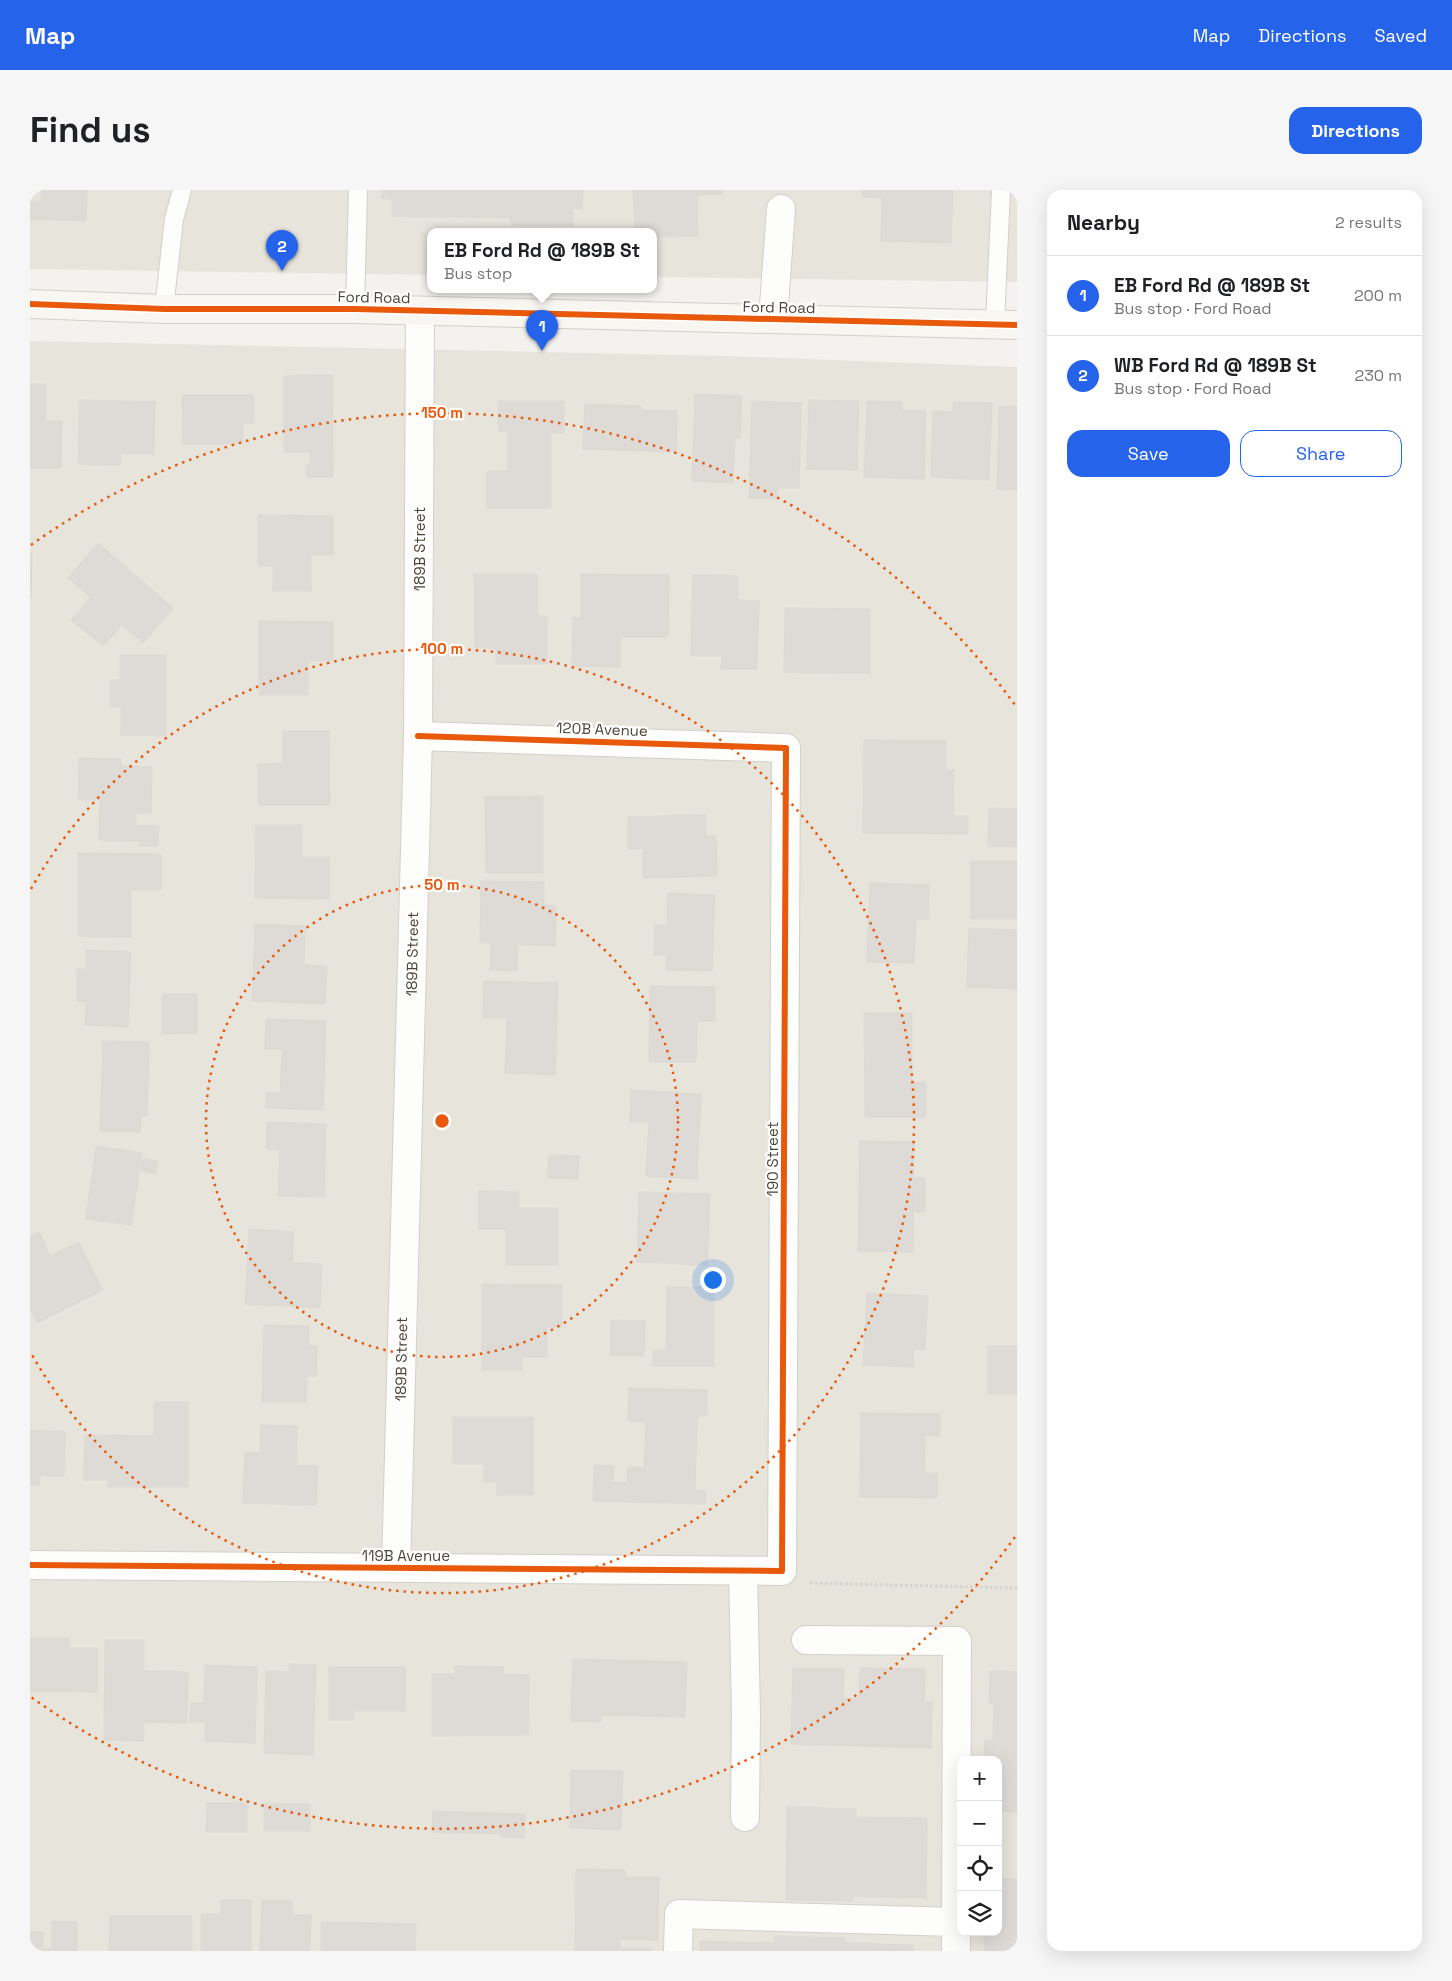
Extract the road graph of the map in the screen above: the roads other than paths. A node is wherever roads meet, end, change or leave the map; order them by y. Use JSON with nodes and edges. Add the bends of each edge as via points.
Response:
{"nodes":[{"id":1,"x":182,"y":190,"type":"edge"},
{"id":2,"x":358,"y":190,"type":"edge"},
{"id":3,"x":1001,"y":190,"type":"edge"},
{"id":4,"x":780,"y":209,"type":"dead end"},
{"id":5,"x":30,"y":304,"type":"edge"},
{"id":6,"x":164,"y":308,"type":"junction"},
{"id":7,"x":355,"y":309,"type":"junction"},
{"id":8,"x":420,"y":311,"type":"junction"},
{"id":9,"x":773,"y":319,"type":"junction"},
{"id":10,"x":1006,"y":324,"type":"edge"},
{"id":11,"x":418,"y":736,"type":"junction"},
{"id":12,"x":786,"y":748,"type":"joint"},
{"id":13,"x":30,"y":1565,"type":"edge"},
{"id":14,"x":396,"y":1568,"type":"junction"},
{"id":15,"x":743,"y":1571,"type":"junction"},
{"id":16,"x":782,"y":1571,"type":"joint"},
{"id":17,"x":806,"y":1640,"type":"dead end"},
{"id":18,"x":745,"y":1817,"type":"dead end"},
{"id":19,"x":956,"y":1922,"type":"junction"},
{"id":20,"x":678,"y":1951,"type":"edge"},
{"id":21,"x":956,"y":1951,"type":"edge"}],
"edges":[{"from":1,"to":6,"type":"lane","via":[[174,219]]},
{"from":2,"to":7,"type":"lane"},
{"from":3,"to":10,"type":"lane"},
{"from":4,"to":9,"type":"street"},
{"from":5,"to":6,"type":"main road","name":"Ford Road"},
{"from":6,"to":7,"type":"main road","name":"Ford Road"},
{"from":7,"to":8,"type":"main road","name":"Ford Road"},
{"from":8,"to":9,"type":"main road","name":"Ford Road"},
{"from":8,"to":11,"type":"street","name":"189B Street"},
{"from":9,"to":10,"type":"main road","name":"Ford Road"},
{"from":11,"to":12,"type":"street","name":"120B Avenue"},
{"from":11,"to":14,"type":"street","name":"189B Street"},
{"from":12,"to":16,"type":"street","name":"190 Street"},
{"from":13,"to":14,"type":"street","name":"119B Avenue"},
{"from":14,"to":15,"type":"street","name":"119B Avenue"},
{"from":15,"to":16,"type":"street","name":"119B Avenue"},
{"from":15,"to":18,"type":"street"},
{"from":17,"to":19,"type":"street","via":[[957,1642]]},
{"from":19,"to":20,"type":"street","via":[[679,1914]]},
{"from":19,"to":21,"type":"street"}]}
